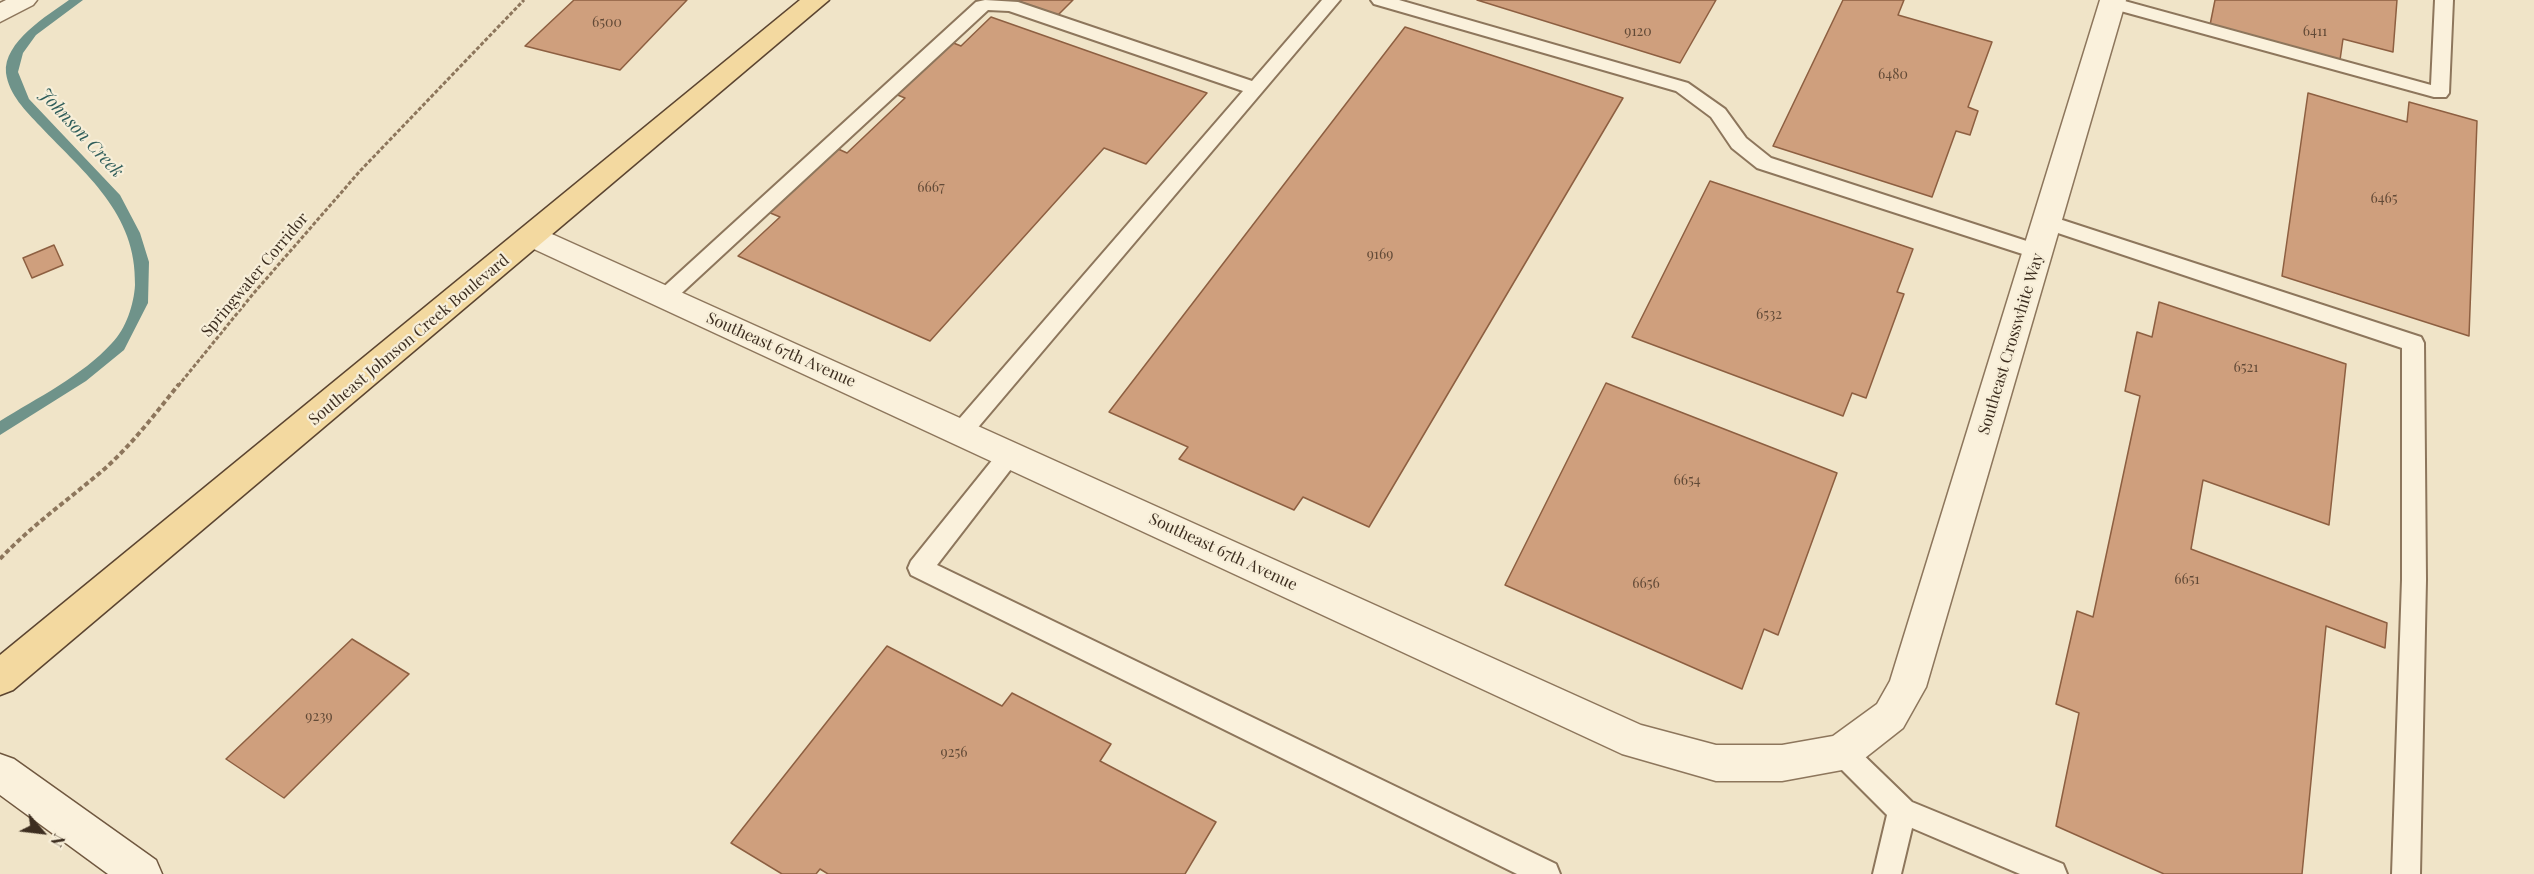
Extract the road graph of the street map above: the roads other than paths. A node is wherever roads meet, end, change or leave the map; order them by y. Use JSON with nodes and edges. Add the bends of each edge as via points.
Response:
{"nodes":[{"id":1,"x":24,"y":0,"type":"edge"},
{"id":2,"x":816,"y":0,"type":"edge"},
{"id":3,"x":1331,"y":0,"type":"edge"},
{"id":4,"x":1380,"y":0,"type":"edge"},
{"id":5,"x":2444,"y":0,"type":"edge"},
{"id":6,"x":2112,"y":2,"type":"edge"},
{"id":7,"x":0,"y":14,"type":"edge"},
{"id":8,"x":1254,"y":88,"type":"junction"},
{"id":9,"x":2047,"y":222,"type":"junction"},
{"id":10,"x":534,"y":237,"type":"junction"},
{"id":11,"x":2038,"y":252,"type":"junction"},
{"id":12,"x":665,"y":297,"type":"junction"},
{"id":13,"x":961,"y":432,"type":"junction"},
{"id":14,"x":1010,"y":454,"type":"junction"},
{"id":15,"x":0,"y":678,"type":"edge"},
{"id":16,"x":1907,"y":687,"type":"joint"},
{"id":17,"x":1842,"y":752,"type":"junction"},
{"id":18,"x":0,"y":772,"type":"edge"},
{"id":19,"x":1902,"y":811,"type":"junction"},
{"id":20,"x":142,"y":874,"type":"edge"},
{"id":21,"x":1546,"y":874,"type":"edge"},
{"id":22,"x":1887,"y":874,"type":"edge"},
{"id":23,"x":2053,"y":874,"type":"edge"},
{"id":24,"x":2406,"y":874,"type":"edge"}],
"edges":[{"from":1,"to":7,"type":"street"},
{"from":2,"to":10,"type":"main road","name":"Southeast Johnson Creek Boulevard"},
{"from":3,"to":8,"type":"lane"},
{"from":4,"to":11,"type":"lane","via":[[1682,87],[1718,113],[1739,143],[1764,163]]},
{"from":5,"to":6,"type":"lane","via":[[2440,93]]},
{"from":6,"to":9,"type":"street","name":"Southeast Crosswhite Way"},
{"from":8,"to":12,"type":"lane","via":[[1012,6],[982,6]]},
{"from":8,"to":13,"type":"lane"},
{"from":9,"to":11,"type":"street","name":"Southeast Crosswhite Way"},
{"from":9,"to":24,"type":"lane","via":[[2414,343],[2414,580]]},
{"from":10,"to":12,"type":"street","name":"Southeast 67th Avenue"},
{"from":10,"to":15,"type":"main road","name":"Southeast Johnson Creek Boulevard"},
{"from":11,"to":16,"type":"street","name":"Southeast Crosswhite Way"},
{"from":12,"to":13,"type":"street","name":"Southeast 67th Avenue"},
{"from":13,"to":14,"type":"street","name":"Southeast 67th Avenue"},
{"from":14,"to":17,"type":"street","name":"Southeast 67th Avenue","via":[[1636,741],[1716,763],[1782,763]]},
{"from":14,"to":21,"type":"lane","via":[[920,568]]},
{"from":16,"to":17,"type":"street","name":"Southeast 67th Avenue","via":[[1890,716]]},
{"from":17,"to":19,"type":"lane"},
{"from":18,"to":20,"type":"street"},
{"from":19,"to":22,"type":"lane"},
{"from":19,"to":23,"type":"lane"}]}
